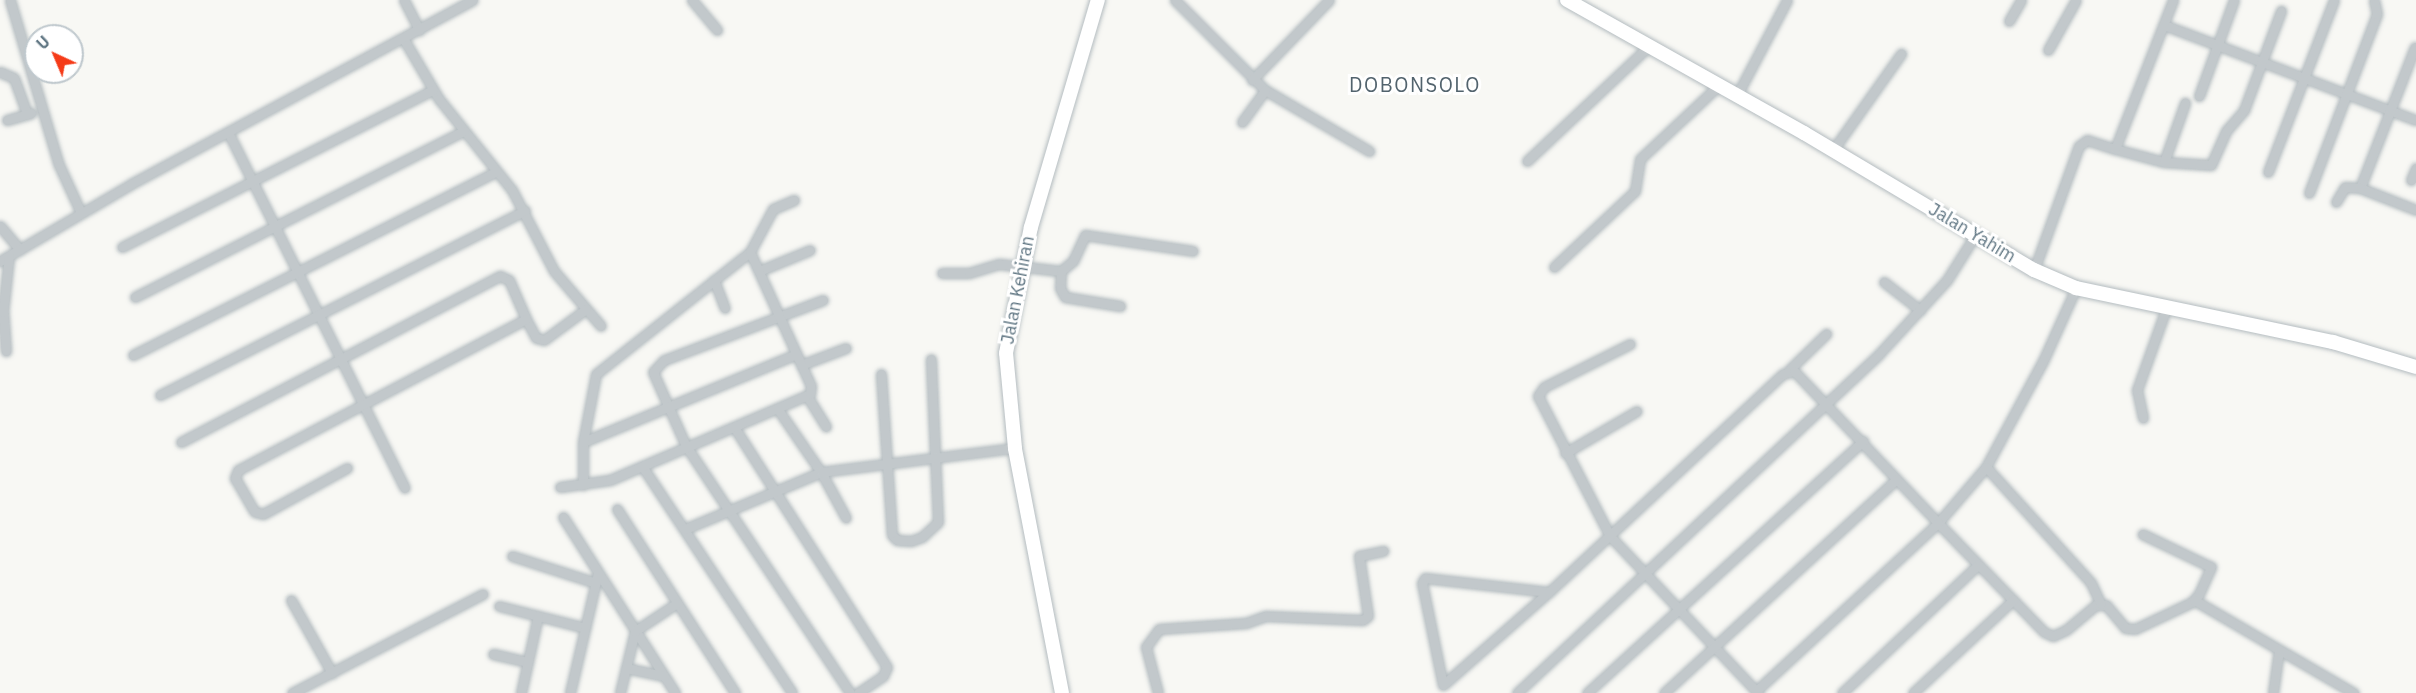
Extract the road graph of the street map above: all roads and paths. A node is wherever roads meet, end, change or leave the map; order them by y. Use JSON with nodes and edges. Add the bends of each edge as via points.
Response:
{"nodes":[{"id":1,"x":10,"y":0,"type":"edge"},
{"id":2,"x":404,"y":0,"type":"edge"},
{"id":3,"x":692,"y":0,"type":"edge"},
{"id":4,"x":1098,"y":0,"type":"edge"},
{"id":5,"x":1175,"y":0,"type":"edge"},
{"id":6,"x":1329,"y":0,"type":"edge"},
{"id":7,"x":1567,"y":0,"type":"edge"},
{"id":8,"x":1787,"y":0,"type":"edge"},
{"id":9,"x":2021,"y":0,"type":"edge"},
{"id":10,"x":2076,"y":0,"type":"edge"},
{"id":11,"x":2173,"y":0,"type":"edge"},
{"id":12,"x":2234,"y":0,"type":"edge"},
{"id":13,"x":2334,"y":0,"type":"edge"},
{"id":14,"x":2374,"y":0,"type":"edge"},
{"id":15,"x":466,"y":2,"type":"edge"},
{"id":16,"x":2281,"y":11,"type":"dead end"},
{"id":17,"x":2009,"y":21,"type":"dead end"},
{"id":18,"x":416,"y":24,"type":"junction"},
{"id":19,"x":2164,"y":25,"type":"junction"},
{"id":20,"x":717,"y":30,"type":"dead end"},
{"id":21,"x":403,"y":38,"type":"junction"},
{"id":22,"x":2218,"y":45,"type":"junction"},
{"id":23,"x":1650,"y":46,"type":"junction"},
{"id":24,"x":2415,"y":47,"type":"edge"},
{"id":25,"x":2048,"y":50,"type":"dead end"},
{"id":26,"x":1901,"y":54,"type":"dead end"},
{"id":27,"x":2262,"y":63,"type":"junction"},
{"id":28,"x":0,"y":72,"type":"edge"},
{"id":29,"x":2305,"y":76,"type":"junction"},
{"id":30,"x":1252,"y":80,"type":"junction"},
{"id":31,"x":1718,"y":86,"type":"junction"},
{"id":32,"x":433,"y":90,"type":"junction"},
{"id":33,"x":1265,"y":90,"type":"junction"},
{"id":34,"x":2347,"y":93,"type":"junction"},
{"id":35,"x":1737,"y":95,"type":"junction"},
{"id":36,"x":2199,"y":96,"type":"dead end"},
{"id":37,"x":2185,"y":103,"type":"dead end"},
{"id":38,"x":2391,"y":108,"type":"junction"},
{"id":39,"x":41,"y":109,"type":"junction"},
{"id":40,"x":27,"y":114,"type":"junction"},
{"id":41,"x":7,"y":120,"type":"dead end"},
{"id":42,"x":2416,"y":120,"type":"edge"},
{"id":43,"x":1242,"y":122,"type":"dead end"},
{"id":44,"x":463,"y":130,"type":"junction"},
{"id":45,"x":229,"y":134,"type":"junction"},
{"id":46,"x":2115,"y":149,"type":"junction"},
{"id":47,"x":1833,"y":150,"type":"junction"},
{"id":48,"x":1369,"y":151,"type":"dead end"},
{"id":49,"x":1527,"y":161,"type":"dead end"},
{"id":50,"x":2164,"y":162,"type":"junction"},
{"id":51,"x":2416,"y":168,"type":"edge"},
{"id":52,"x":496,"y":172,"type":"junction"},
{"id":53,"x":2268,"y":172,"type":"dead end"},
{"id":54,"x":252,"y":180,"type":"junction"},
{"id":55,"x":2411,"y":180,"type":"dead end"},
{"id":56,"x":2360,"y":188,"type":"junction"},
{"id":57,"x":2309,"y":193,"type":"dead end"},
{"id":58,"x":794,"y":200,"type":"dead end"},
{"id":59,"x":2336,"y":202,"type":"dead end"},
{"id":60,"x":77,"y":205,"type":"junction"},
{"id":61,"x":2416,"y":210,"type":"edge"},
{"id":62,"x":525,"y":211,"type":"junction"},
{"id":63,"x":0,"y":226,"type":"edge"},
{"id":64,"x":274,"y":227,"type":"junction"},
{"id":65,"x":1974,"y":237,"type":"junction"},
{"id":66,"x":14,"y":243,"type":"junction"},
{"id":67,"x":122,"y":247,"type":"dead end"},
{"id":68,"x":810,"y":250,"type":"dead end"},
{"id":69,"x":1193,"y":251,"type":"dead end"},
{"id":70,"x":750,"y":252,"type":"junction"},
{"id":71,"x":3,"y":259,"type":"edge"},
{"id":72,"x":1022,"y":265,"type":"junction"},
{"id":73,"x":1554,"y":267,"type":"dead end"},
{"id":74,"x":2034,"y":270,"type":"junction"},
{"id":75,"x":759,"y":271,"type":"junction"},
{"id":76,"x":1060,"y":271,"type":"junction"},
{"id":77,"x":297,"y":273,"type":"junction"},
{"id":78,"x":942,"y":273,"type":"dead end"},
{"id":79,"x":714,"y":280,"type":"junction"},
{"id":80,"x":1884,"y":282,"type":"dead end"},
{"id":81,"x":2076,"y":288,"type":"junction"},
{"id":82,"x":135,"y":297,"type":"dead end"},
{"id":83,"x":823,"y":300,"type":"dead end"},
{"id":84,"x":1120,"y":306,"type":"dead end"},
{"id":85,"x":725,"y":308,"type":"dead end"},
{"id":86,"x":586,"y":309,"type":"junction"},
{"id":87,"x":2166,"y":309,"type":"junction"},
{"id":88,"x":1920,"y":310,"type":"junction"},
{"id":89,"x":779,"y":315,"type":"junction"},
{"id":90,"x":318,"y":316,"type":"junction"},
{"id":91,"x":526,"y":319,"type":"junction"},
{"id":92,"x":601,"y":326,"type":"dead end"},
{"id":93,"x":1826,"y":334,"type":"dead end"},
{"id":94,"x":1630,"y":344,"type":"dead end"},
{"id":95,"x":846,"y":348,"type":"dead end"},
{"id":96,"x":6,"y":351,"type":"dead end"},
{"id":97,"x":797,"y":354,"type":"junction"},
{"id":98,"x":133,"y":355,"type":"dead end"},
{"id":99,"x":931,"y":359,"type":"dead end"},
{"id":100,"x":341,"y":362,"type":"junction"},
{"id":101,"x":801,"y":365,"type":"junction"},
{"id":102,"x":2416,"y":367,"type":"edge"},
{"id":103,"x":1789,"y":370,"type":"junction"},
{"id":104,"x":881,"y":374,"type":"dead end"},
{"id":105,"x":160,"y":395,"type":"dead end"},
{"id":106,"x":807,"y":396,"type":"junction"},
{"id":107,"x":1828,"y":403,"type":"junction"},
{"id":108,"x":362,"y":406,"type":"junction"},
{"id":109,"x":669,"y":407,"type":"junction"},
{"id":110,"x":778,"y":411,"type":"junction"},
{"id":111,"x":1637,"y":411,"type":"dead end"},
{"id":112,"x":2143,"y":418,"type":"dead end"},
{"id":113,"x":826,"y":426,"type":"dead end"},
{"id":114,"x":734,"y":427,"type":"junction"},
{"id":115,"x":1863,"y":441,"type":"junction"},
{"id":116,"x":181,"y":442,"type":"dead end"},
{"id":117,"x":583,"y":442,"type":"junction"},
{"id":118,"x":686,"y":446,"type":"junction"},
{"id":119,"x":1015,"y":448,"type":"junction"},
{"id":120,"x":1565,"y":453,"type":"junction"},
{"id":121,"x":937,"y":456,"type":"junction"},
{"id":122,"x":886,"y":462,"type":"junction"},
{"id":123,"x":642,"y":466,"type":"junction"},
{"id":124,"x":1986,"y":467,"type":"junction"},
{"id":125,"x":347,"y":468,"type":"dead end"},
{"id":126,"x":821,"y":472,"type":"junction"},
{"id":127,"x":1897,"y":479,"type":"junction"},
{"id":128,"x":583,"y":485,"type":"junction"},
{"id":129,"x":560,"y":487,"type":"dead end"},
{"id":130,"x":405,"y":488,"type":"dead end"},
{"id":131,"x":774,"y":490,"type":"junction"},
{"id":132,"x":617,"y":509,"type":"dead end"},
{"id":133,"x":729,"y":510,"type":"junction"},
{"id":134,"x":563,"y":517,"type":"dead end"},
{"id":135,"x":846,"y":518,"type":"dead end"},
{"id":136,"x":1938,"y":524,"type":"junction"},
{"id":137,"x":685,"y":529,"type":"junction"},
{"id":138,"x":2142,"y":534,"type":"dead end"},
{"id":139,"x":1610,"y":536,"type":"junction"},
{"id":140,"x":1383,"y":551,"type":"dead end"},
{"id":141,"x":512,"y":556,"type":"dead end"},
{"id":142,"x":1978,"y":565,"type":"junction"},
{"id":143,"x":1645,"y":572,"type":"junction"},
{"id":144,"x":597,"y":578,"type":"junction"},
{"id":145,"x":1549,"y":592,"type":"junction"},
{"id":146,"x":483,"y":594,"type":"dead end"},
{"id":147,"x":291,"y":600,"type":"dead end"},
{"id":148,"x":2013,"y":600,"type":"junction"},
{"id":149,"x":2194,"y":600,"type":"junction"},
{"id":150,"x":677,"y":603,"type":"junction"},
{"id":151,"x":2101,"y":603,"type":"junction"},
{"id":152,"x":499,"y":606,"type":"dead end"},
{"id":153,"x":1680,"y":608,"type":"junction"},
{"id":154,"x":538,"y":616,"type":"junction"},
{"id":155,"x":585,"y":628,"type":"junction"},
{"id":156,"x":635,"y":631,"type":"junction"},
{"id":157,"x":1714,"y":647,"type":"junction"},
{"id":158,"x":2280,"y":650,"type":"junction"},
{"id":159,"x":493,"y":654,"type":"dead end"},
{"id":160,"x":528,"y":662,"type":"junction"},
{"id":161,"x":626,"y":668,"type":"junction"},
{"id":162,"x":332,"y":673,"type":"junction"},
{"id":163,"x":664,"y":676,"type":"junction"},
{"id":164,"x":673,"y":692,"type":"edge"},
{"id":165,"x":1757,"y":692,"type":"edge"},
{"id":166,"x":292,"y":693,"type":"edge"},
{"id":167,"x":521,"y":693,"type":"edge"},
{"id":168,"x":570,"y":693,"type":"edge"},
{"id":169,"x":620,"y":693,"type":"edge"},
{"id":170,"x":735,"y":693,"type":"edge"},
{"id":171,"x":792,"y":693,"type":"edge"},
{"id":172,"x":850,"y":693,"type":"edge"},
{"id":173,"x":858,"y":693,"type":"edge"},
{"id":174,"x":1062,"y":693,"type":"edge"},
{"id":175,"x":1158,"y":693,"type":"edge"},
{"id":176,"x":1517,"y":693,"type":"edge"},
{"id":177,"x":1587,"y":693,"type":"edge"},
{"id":178,"x":1664,"y":693,"type":"edge"},
{"id":179,"x":1842,"y":693,"type":"edge"},
{"id":180,"x":1913,"y":693,"type":"edge"},
{"id":181,"x":2272,"y":693,"type":"edge"},
{"id":182,"x":2354,"y":693,"type":"edge"}],
"edges":[{"from":1,"to":39,"type":"street"},
{"from":2,"to":18,"type":"street"},
{"from":3,"to":20,"type":"street"},
{"from":4,"to":72,"type":"street","name":"Jalan Kehiran","via":[[1069,88]]},
{"from":5,"to":30,"type":"street"},
{"from":6,"to":30,"type":"street"},
{"from":7,"to":23,"type":"street","name":"Jalan Yahim"},
{"from":8,"to":35,"type":"street"},
{"from":9,"to":17,"type":"street"},
{"from":10,"to":25,"type":"street"},
{"from":11,"to":19,"type":"street"},
{"from":12,"to":22,"type":"street"},
{"from":13,"to":29,"type":"street"},
{"from":14,"to":34,"type":"street","via":[[2377,14]]},
{"from":15,"to":18,"type":"street"},
{"from":16,"to":27,"type":"street"},
{"from":18,"to":21,"type":"street"},
{"from":19,"to":22,"type":"street"},
{"from":19,"to":46,"type":"street"},
{"from":21,"to":32,"type":"street"},
{"from":21,"to":45,"type":"street"},
{"from":22,"to":27,"type":"street"},
{"from":22,"to":36,"type":"street"},
{"from":23,"to":31,"type":"street","name":"Jalan Yahim"},
{"from":23,"to":49,"type":"street"},
{"from":24,"to":38,"type":"street"},
{"from":26,"to":47,"type":"street"},
{"from":27,"to":29,"type":"street"},
{"from":27,"to":50,"type":"street","via":[[2242,116],[2226,131],[2213,163],[2206,168]]},
{"from":28,"to":40,"type":"street","via":[[14,78]]},
{"from":29,"to":34,"type":"street"},
{"from":29,"to":53,"type":"street"},
{"from":30,"to":33,"type":"street"},
{"from":31,"to":35,"type":"street","name":"Jalan Yahim"},
{"from":31,"to":73,"type":"street","via":[[1641,159],[1635,192]]},
{"from":32,"to":44,"type":"street"},
{"from":32,"to":54,"type":"street"},
{"from":33,"to":43,"type":"street"},
{"from":33,"to":48,"type":"street"},
{"from":34,"to":38,"type":"street"},
{"from":34,"to":57,"type":"street"},
{"from":35,"to":47,"type":"street","name":"Jalan Yahim"},
{"from":37,"to":50,"type":"street"},
{"from":38,"to":42,"type":"street"},
{"from":38,"to":56,"type":"street"},
{"from":39,"to":40,"type":"street"},
{"from":39,"to":60,"type":"street"},
{"from":40,"to":41,"type":"street"},
{"from":44,"to":52,"type":"street"},
{"from":44,"to":64,"type":"street"},
{"from":45,"to":54,"type":"street"},
{"from":45,"to":60,"type":"street"},
{"from":46,"to":50,"type":"street"},
{"from":46,"to":74,"type":"street","via":[[2087,140],[2079,146]]},
{"from":47,"to":65,"type":"street","name":"Jalan Yahim"},
{"from":51,"to":55,"type":"street"},
{"from":52,"to":62,"type":"street"},
{"from":52,"to":77,"type":"street"},
{"from":54,"to":64,"type":"street"},
{"from":54,"to":67,"type":"street"},
{"from":56,"to":59,"type":"street","via":[[2345,187]]},
{"from":56,"to":61,"type":"street"},
{"from":58,"to":70,"type":"street","via":[[773,208]]},
{"from":60,"to":66,"type":"street"},
{"from":62,"to":86,"type":"street","via":[[546,259]]},
{"from":62,"to":90,"type":"street"},
{"from":63,"to":66,"type":"street"},
{"from":64,"to":77,"type":"street"},
{"from":64,"to":82,"type":"street"},
{"from":65,"to":74,"type":"street","name":"Jalan Yahim"},
{"from":65,"to":88,"type":"street","via":[[1957,266]]},
{"from":66,"to":71,"type":"street"},
{"from":68,"to":75,"type":"street"},
{"from":69,"to":76,"type":"street","via":[[1085,236],[1073,261]]},
{"from":70,"to":75,"type":"street"},
{"from":70,"to":79,"type":"street"},
{"from":71,"to":96,"type":"street"},
{"from":72,"to":76,"type":"street"},
{"from":72,"to":78,"type":"street","via":[[987,265],[969,273]]},
{"from":72,"to":119,"type":"street","name":"Jalan Kehiran","via":[[1006,353]]},
{"from":74,"to":81,"type":"street","name":"Jalan Yahim"},
{"from":75,"to":89,"type":"street"},
{"from":76,"to":84,"type":"street","via":[[1060,288],[1065,297]]},
{"from":77,"to":90,"type":"street"},
{"from":77,"to":98,"type":"street"},
{"from":79,"to":85,"type":"street"},
{"from":79,"to":117,"type":"street","via":[[600,369]]},
{"from":80,"to":88,"type":"street"},
{"from":81,"to":87,"type":"street","name":"Jalan Yahim"},
{"from":81,"to":124,"type":"street"},
{"from":83,"to":89,"type":"street"},
{"from":86,"to":91,"type":"street","via":[[544,340],[536,338]]},
{"from":86,"to":92,"type":"street"},
{"from":87,"to":102,"type":"street","name":"Jalan Yahim","via":[[2333,342]]},
{"from":87,"to":112,"type":"street","via":[[2137,390]]},
{"from":88,"to":107,"type":"street"},
{"from":89,"to":97,"type":"street"},
{"from":89,"to":109,"type":"street","via":[[655,366],[653,372]]},
{"from":90,"to":100,"type":"street"},
{"from":90,"to":105,"type":"street"},
{"from":91,"to":100,"type":"street","via":[[509,280],[500,276]]},
{"from":91,"to":108,"type":"street"},
{"from":93,"to":103,"type":"street"},
{"from":94,"to":120,"type":"street","via":[[1539,391]]},
{"from":95,"to":101,"type":"street"},
{"from":97,"to":101,"type":"street"},
{"from":97,"to":109,"type":"street"},
{"from":99,"to":121,"type":"street"},
{"from":100,"to":108,"type":"street"},
{"from":100,"to":116,"type":"street"},
{"from":101,"to":106,"type":"street","via":[[812,390]]},
{"from":103,"to":107,"type":"street","via":[[1809,382]]},
{"from":103,"to":139,"type":"street"},
{"from":104,"to":122,"type":"street"},
{"from":106,"to":110,"type":"street"},
{"from":106,"to":113,"type":"street"},
{"from":107,"to":115,"type":"street"},
{"from":107,"to":143,"type":"street"},
{"from":108,"to":125,"type":"street","via":[[238,470],[235,478],[255,512],[263,514]]},
{"from":108,"to":130,"type":"street"},
{"from":109,"to":117,"type":"street"},
{"from":109,"to":118,"type":"street"},
{"from":110,"to":114,"type":"street"},
{"from":110,"to":126,"type":"street"},
{"from":111,"to":120,"type":"street"},
{"from":114,"to":118,"type":"street"},
{"from":114,"to":131,"type":"street"},
{"from":115,"to":127,"type":"street"},
{"from":115,"to":153,"type":"street"},
{"from":117,"to":128,"type":"street"},
{"from":118,"to":123,"type":"street"},
{"from":118,"to":133,"type":"street"},
{"from":119,"to":121,"type":"street"},
{"from":119,"to":174,"type":"street","name":"Jalan Kehiran"},
{"from":120,"to":139,"type":"street"},
{"from":121,"to":122,"type":"street"},
{"from":121,"to":122,"type":"street","via":[[938,522],[922,537],[911,541],[897,540],[892,535]]},
{"from":122,"to":126,"type":"street"},
{"from":123,"to":128,"type":"street","via":[[610,480]]},
{"from":123,"to":137,"type":"street"},
{"from":124,"to":136,"type":"street"},
{"from":124,"to":151,"type":"street","via":[[2091,583]]},
{"from":126,"to":131,"type":"street"},
{"from":126,"to":135,"type":"street"},
{"from":127,"to":136,"type":"street"},
{"from":127,"to":157,"type":"street"},
{"from":128,"to":129,"type":"street"},
{"from":131,"to":133,"type":"street"},
{"from":131,"to":173,"type":"street","via":[[887,667],[884,676]]},
{"from":132,"to":150,"type":"street"},
{"from":133,"to":137,"type":"street"},
{"from":133,"to":172,"type":"street"},
{"from":134,"to":144,"type":"street"},
{"from":136,"to":142,"type":"street"},
{"from":136,"to":165,"type":"street"},
{"from":137,"to":171,"type":"street"},
{"from":138,"to":149,"type":"street","via":[[2211,567],[2206,584]]},
{"from":139,"to":143,"type":"street"},
{"from":139,"to":145,"type":"street"},
{"from":140,"to":175,"type":"street","via":[[1359,556],[1368,616],[1363,620],[1265,616],[1246,623],[1159,629],[1146,647]]},
{"from":141,"to":144,"type":"street"},
{"from":142,"to":148,"type":"street"},
{"from":142,"to":179,"type":"street"},
{"from":143,"to":153,"type":"street"},
{"from":143,"to":176,"type":"street"},
{"from":144,"to":155,"type":"street"},
{"from":144,"to":156,"type":"street"},
{"from":145,"to":145,"type":"street","via":[[1452,678],[1443,686],[1422,583],[1425,578]]},
{"from":146,"to":162,"type":"street"},
{"from":147,"to":162,"type":"street"},
{"from":148,"to":151,"type":"street","via":[[2044,632],[2053,636]]},
{"from":148,"to":180,"type":"street"},
{"from":149,"to":151,"type":"street","via":[[2135,629],[2126,628]]},
{"from":149,"to":158,"type":"street"},
{"from":150,"to":156,"type":"street"},
{"from":150,"to":170,"type":"street"},
{"from":152,"to":154,"type":"street"},
{"from":153,"to":157,"type":"street"},
{"from":153,"to":177,"type":"street"},
{"from":154,"to":155,"type":"street"},
{"from":154,"to":160,"type":"street"},
{"from":155,"to":168,"type":"street"},
{"from":156,"to":161,"type":"street"},
{"from":156,"to":163,"type":"street"},
{"from":157,"to":165,"type":"street"},
{"from":157,"to":178,"type":"street"},
{"from":158,"to":181,"type":"street"},
{"from":158,"to":182,"type":"street"},
{"from":159,"to":160,"type":"street"},
{"from":160,"to":167,"type":"street"},
{"from":161,"to":163,"type":"street"},
{"from":161,"to":169,"type":"street"},
{"from":162,"to":166,"type":"street"},
{"from":163,"to":164,"type":"street"}]}
